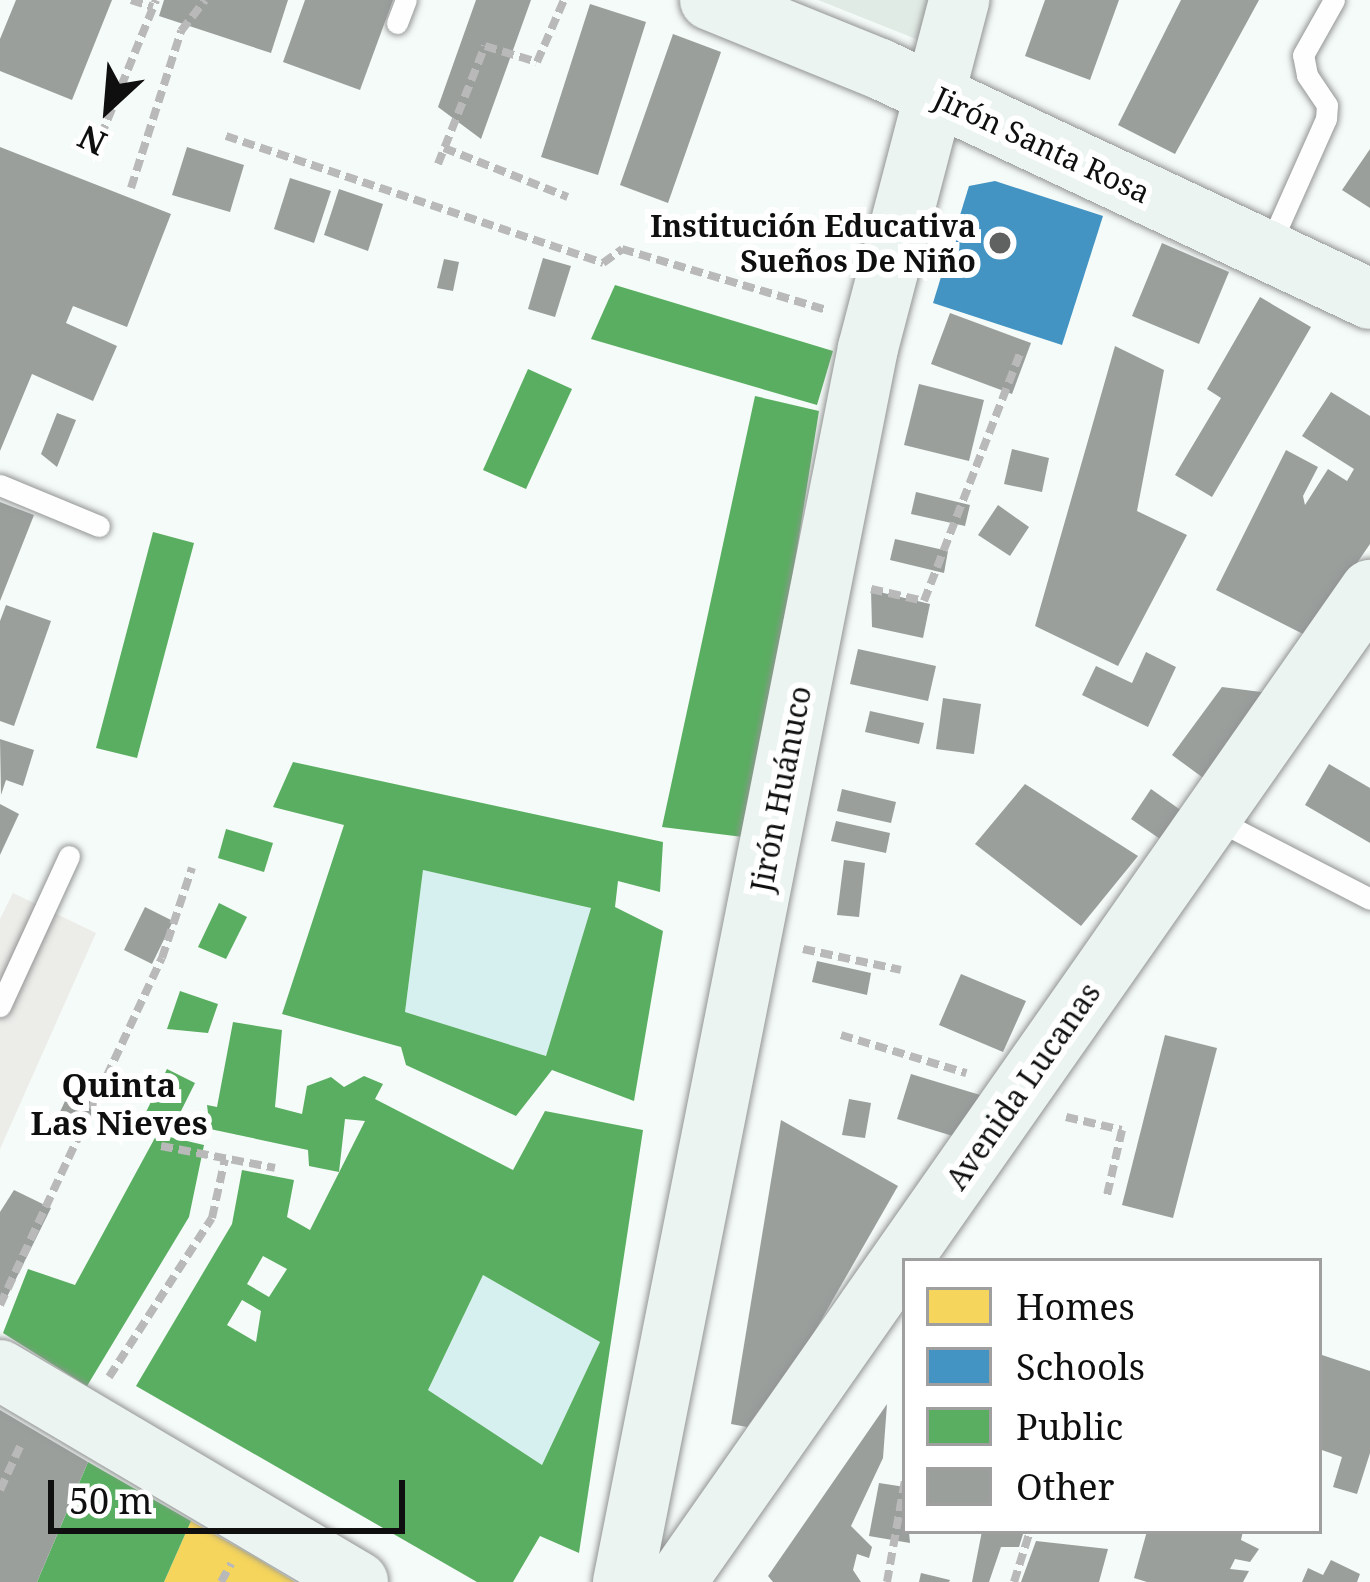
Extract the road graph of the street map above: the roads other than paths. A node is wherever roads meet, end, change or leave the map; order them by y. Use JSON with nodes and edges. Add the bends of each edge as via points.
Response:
{"nodes":[{"id":1,"x":406,"y":0,"type":"edge"},
{"id":2,"x":710,"y":0,"type":"edge"},
{"id":3,"x":959,"y":0,"type":"edge"},
{"id":4,"x":1334,"y":0,"type":"edge"},
{"id":5,"x":397,"y":23,"type":"dead end"},
{"id":6,"x":931,"y":92,"type":"junction"},
{"id":7,"x":1268,"y":250,"type":"junction"},
{"id":8,"x":1370,"y":298,"type":"edge"},
{"id":9,"x":0,"y":485,"type":"edge"},
{"id":10,"x":99,"y":526,"type":"dead end"},
{"id":11,"x":1370,"y":590,"type":"edge"},
{"id":12,"x":1211,"y":817,"type":"junction"},
{"id":13,"x":69,"y":856,"type":"dead end"},
{"id":14,"x":1370,"y":899,"type":"edge"},
{"id":15,"x":0,"y":1006,"type":"edge"},
{"id":16,"x":902,"y":1258,"type":"edge"},
{"id":17,"x":902,"y":1259,"type":"edge"},
{"id":18,"x":0,"y":1370,"type":"edge"},
{"id":19,"x":358,"y":1582,"type":"edge"},
{"id":20,"x":622,"y":1582,"type":"edge"},
{"id":21,"x":676,"y":1582,"type":"edge"}],
"edges":[{"from":1,"to":5,"type":"lane"},
{"from":2,"to":6,"type":"street","name":"Jirón Santa Rosa"},
{"from":3,"to":6,"type":"street","name":"Jirón Huánuco"},
{"from":4,"to":7,"type":"lane","via":[[1304,55],[1326,118]]},
{"from":6,"to":7,"type":"street","name":"Jirón Santa Rosa"},
{"from":6,"to":20,"type":"street","name":"Jirón Huánuco","via":[[874,325]]},
{"from":7,"to":8,"type":"street","name":"Jirón Santa Rosa"},
{"from":9,"to":10,"type":"lane"},
{"from":11,"to":12,"type":"street","name":"Avenida Lucanas"},
{"from":12,"to":14,"type":"lane"},
{"from":12,"to":16,"type":"street","name":"Avenida Lucanas"},
{"from":13,"to":15,"type":"lane"},
{"from":17,"to":21,"type":"street","name":"Avenida Lucanas"},
{"from":18,"to":19,"type":"street"}]}
